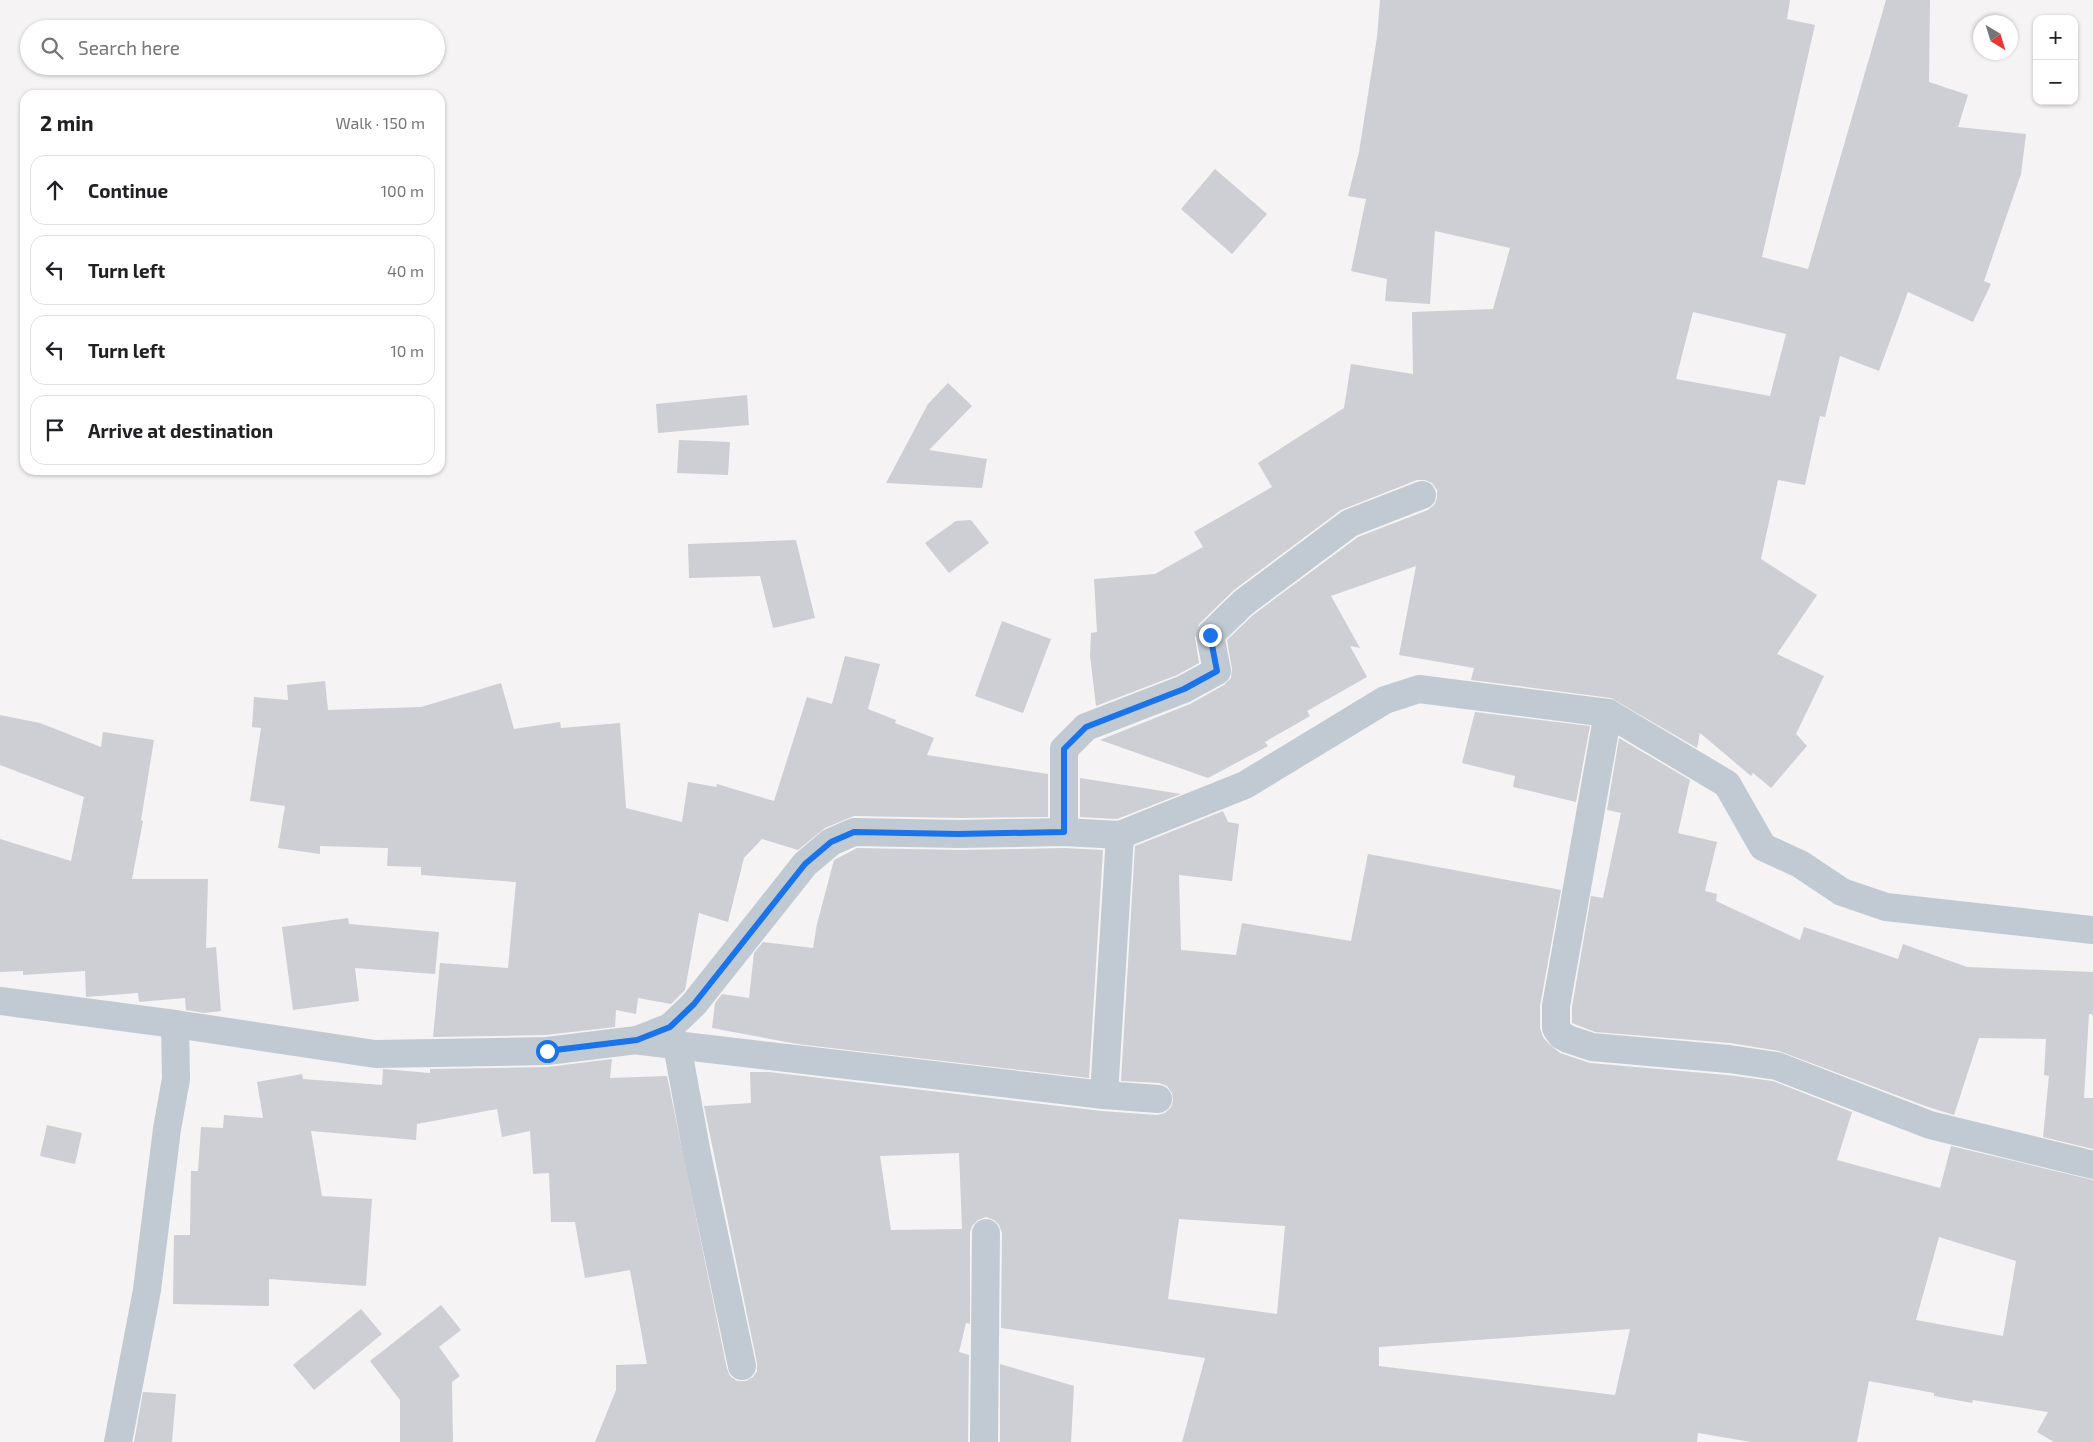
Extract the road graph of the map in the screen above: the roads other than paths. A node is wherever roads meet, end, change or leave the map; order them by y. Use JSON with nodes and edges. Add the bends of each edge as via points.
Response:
{"nodes":[{"id":1,"x":1422,"y":496,"type":"dead end"},
{"id":2,"x":1608,"y":713,"type":"junction"},
{"id":3,"x":1064,"y":832,"type":"junction"},
{"id":4,"x":1120,"y":835,"type":"junction"},
{"id":5,"x":2093,"y":930,"type":"edge"},
{"id":6,"x":0,"y":1001,"type":"edge"},
{"id":7,"x":175,"y":1024,"type":"junction"},
{"id":8,"x":637,"y":1040,"type":"junction"},
{"id":9,"x":676,"y":1045,"type":"junction"},
{"id":10,"x":1104,"y":1095,"type":"junction"},
{"id":11,"x":1158,"y":1099,"type":"dead end"},
{"id":12,"x":2093,"y":1165,"type":"edge"},
{"id":13,"x":986,"y":1233,"type":"dead end"},
{"id":14,"x":742,"y":1366,"type":"dead end"},
{"id":15,"x":118,"y":1442,"type":"edge"},
{"id":16,"x":984,"y":1442,"type":"edge"}],
"edges":[{"from":1,"to":3,"type":"street","via":[[1350,523],[1244,603],[1210,635],[1217,671],[1184,689],[1086,727],[1072,739],[1064,749]]},
{"from":2,"to":4,"type":"street","via":[[1419,689],[1385,700],[1245,785]]},
{"from":2,"to":5,"type":"street","via":[[1726,784],[1763,847],[1800,864],[1842,892],[1886,907]]},
{"from":2,"to":12,"type":"street","via":[[1556,1006],[1556,1028],[1561,1035],[1592,1047],[1777,1066],[1930,1125]]},
{"from":3,"to":4,"type":"street"},
{"from":3,"to":8,"type":"street","via":[[854,832],[831,842],[805,864],[694,1004],[670,1027]]},
{"from":4,"to":10,"type":"street"},
{"from":6,"to":7,"type":"street"},
{"from":7,"to":8,"type":"street","via":[[375,1054],[547,1051]]},
{"from":7,"to":15,"type":"street","via":[[176,1079],[147,1290]]},
{"from":8,"to":9,"type":"street"},
{"from":9,"to":10,"type":"street"},
{"from":9,"to":14,"type":"street"},
{"from":10,"to":11,"type":"street"},
{"from":13,"to":16,"type":"street"}]}
